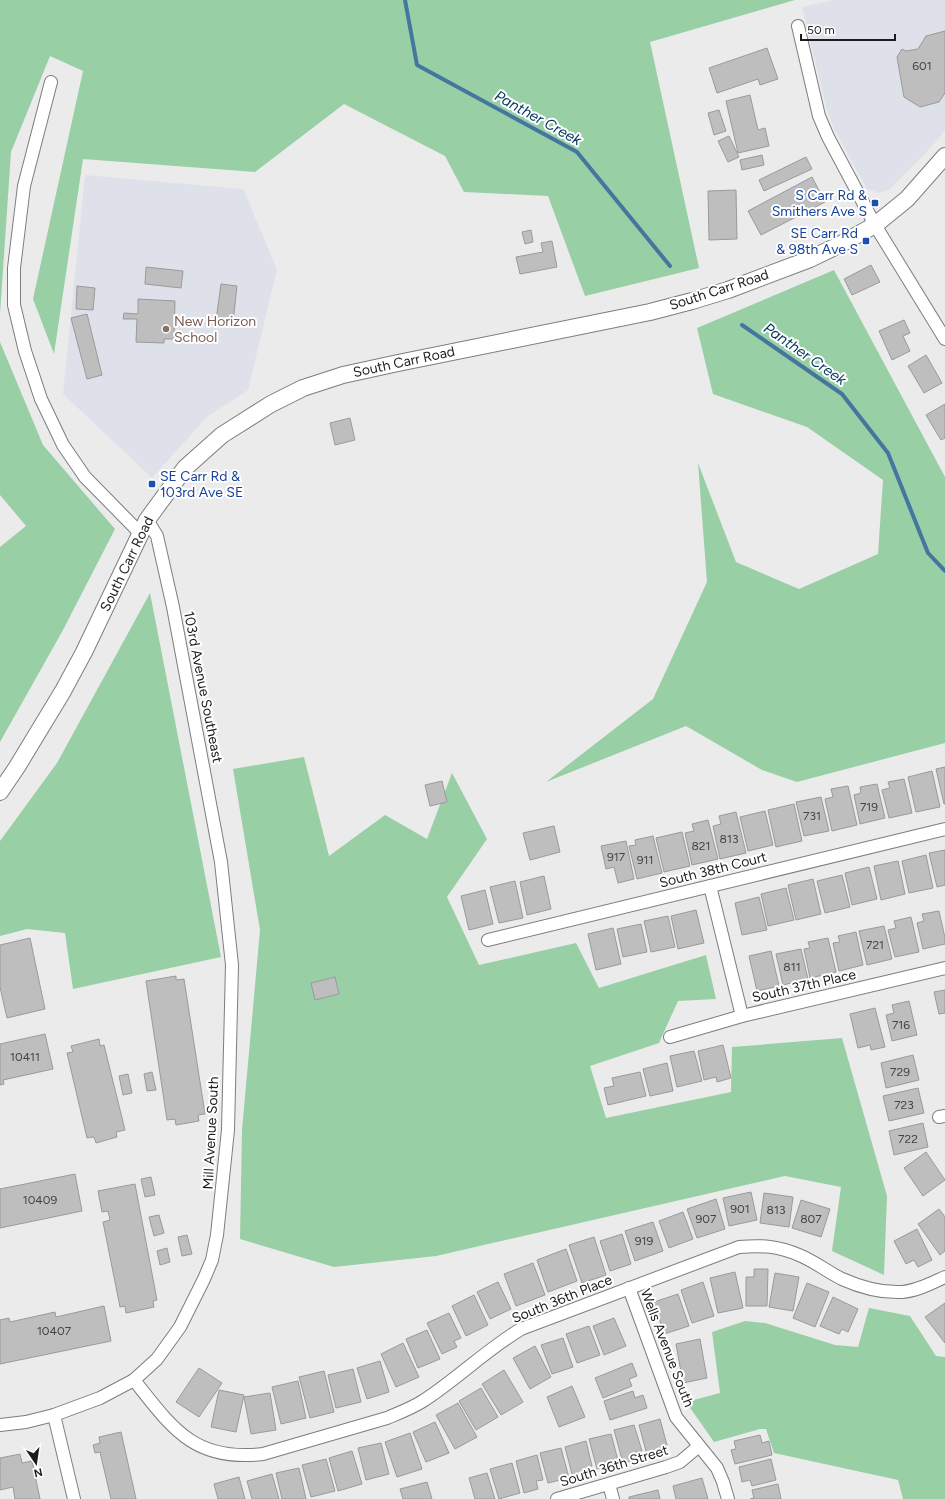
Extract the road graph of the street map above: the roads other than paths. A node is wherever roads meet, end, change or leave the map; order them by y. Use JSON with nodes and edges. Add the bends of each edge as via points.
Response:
{"nodes":[{"id":1,"x":798,"y":26,"type":"dead end"},
{"id":2,"x":51,"y":82,"type":"dead end"},
{"id":3,"x":945,"y":156,"type":"edge"},
{"id":4,"x":875,"y":225,"type":"junction"},
{"id":5,"x":945,"y":339,"type":"edge"},
{"id":6,"x":143,"y":527,"type":"junction"},
{"id":7,"x":0,"y":792,"type":"edge"},
{"id":8,"x":945,"y":829,"type":"edge"},
{"id":9,"x":221,"y":862,"type":"joint"},
{"id":10,"x":710,"y":886,"type":"junction"},
{"id":11,"x":488,"y":940,"type":"dead end"},
{"id":12,"x":945,"y":968,"type":"edge"},
{"id":13,"x":742,"y":1016,"type":"junction"},
{"id":14,"x":670,"y":1037,"type":"dead end"},
{"id":15,"x":945,"y":1277,"type":"edge"},
{"id":16,"x":628,"y":1288,"type":"junction"},
{"id":17,"x":134,"y":1380,"type":"junction"},
{"id":18,"x":54,"y":1415,"type":"junction"},
{"id":19,"x":0,"y":1425,"type":"edge"},
{"id":20,"x":699,"y":1446,"type":"junction"},
{"id":21,"x":609,"y":1484,"type":"junction"},
{"id":22,"x":74,"y":1499,"type":"edge"},
{"id":23,"x":557,"y":1499,"type":"edge"},
{"id":24,"x":613,"y":1499,"type":"edge"},
{"id":25,"x":728,"y":1499,"type":"edge"}],
"edges":[{"from":1,"to":4,"type":"street","via":[[819,116]]},
{"from":2,"to":6,"type":"street","via":[[24,186],[14,268],[14,305],[40,400],[63,445],[85,477]]},
{"from":3,"to":4,"type":"main road","name":"South Carr Road","via":[[907,198]]},
{"from":4,"to":5,"type":"street"},
{"from":4,"to":6,"type":"main road","name":"South Carr Road","via":[[810,259],[692,301],[650,312],[398,362],[303,388],[271,404],[222,436],[185,468]]},
{"from":6,"to":7,"type":"main road","name":"South Carr Road","via":[[63,691]]},
{"from":6,"to":9,"type":"street","name":"103rd Avenue Southeast","via":[[157,536]]},
{"from":8,"to":10,"type":"street","name":"South 38th Court"},
{"from":9,"to":17,"type":"street","name":"Mill Avenue South","via":[[232,965],[228,1130],[218,1235],[212,1260],[180,1327],[157,1359]]},
{"from":10,"to":11,"type":"street","name":"South 38th Court"},
{"from":10,"to":13,"type":"street"},
{"from":12,"to":13,"type":"street","name":"South 37th Place"},
{"from":13,"to":14,"type":"street","name":"South 37th Place"},
{"from":15,"to":16,"type":"street","name":"South 36th Place","via":[[924,1287],[902,1292],[863,1287],[799,1255],[779,1248],[758,1245],[739,1247]]},
{"from":16,"to":17,"type":"street","name":"South 36th Place","via":[[521,1329],[407,1410],[263,1454],[232,1456],[211,1451],[194,1443],[169,1423]]},
{"from":16,"to":20,"type":"street","name":"Wells Avenue South","via":[[676,1417]]},
{"from":17,"to":18,"type":"street","name":"Mill Avenue South","via":[[100,1398]]},
{"from":18,"to":19,"type":"street","name":"Mill Avenue South"},
{"from":18,"to":22,"type":"street"},
{"from":20,"to":21,"type":"street","name":"South 36th Street","via":[[680,1462]]},
{"from":20,"to":25,"type":"street","name":"Wells Avenue South","via":[[717,1468]]},
{"from":21,"to":23,"type":"street","name":"South 36th Street"},
{"from":21,"to":24,"type":"street"}]}
